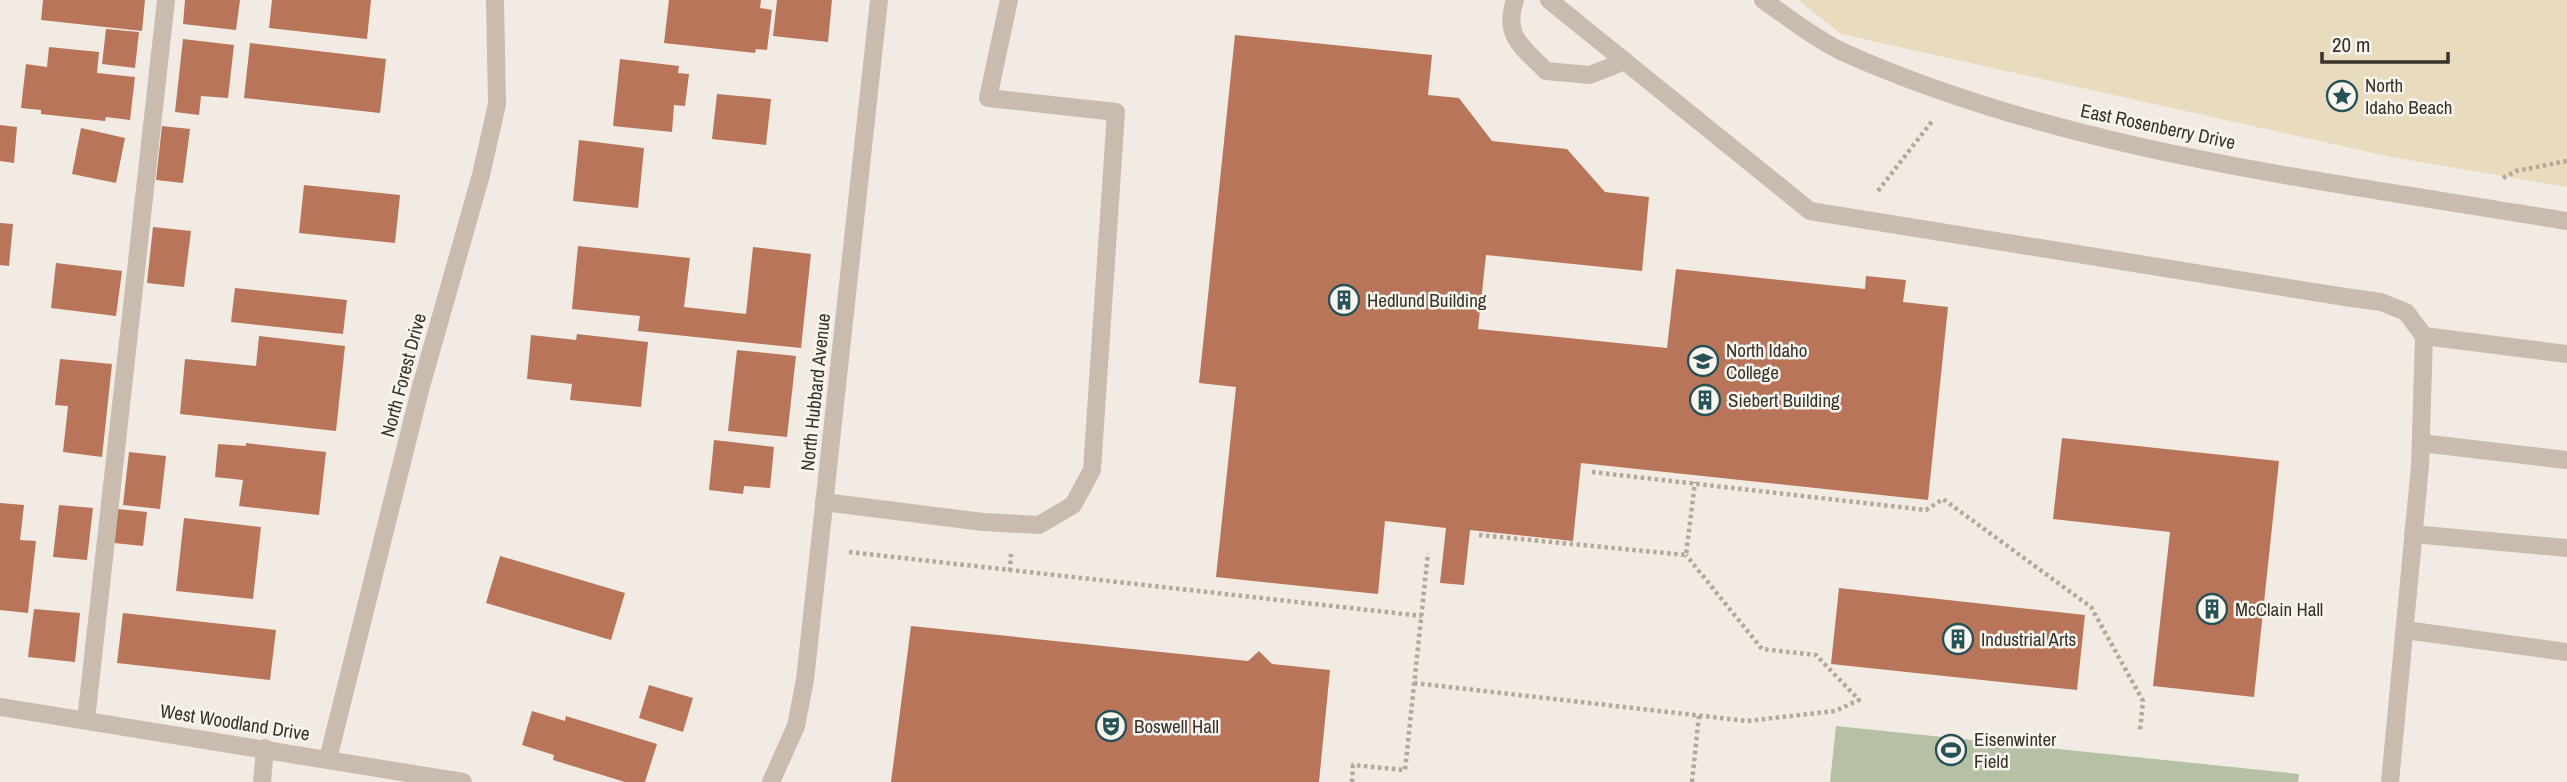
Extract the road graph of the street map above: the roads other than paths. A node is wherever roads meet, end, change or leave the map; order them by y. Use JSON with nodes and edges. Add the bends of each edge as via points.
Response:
{"nodes":[{"id":1,"x":166,"y":0,"type":"edge"},
{"id":2,"x":495,"y":0,"type":"edge"},
{"id":3,"x":878,"y":0,"type":"edge"},
{"id":4,"x":1009,"y":0,"type":"edge"},
{"id":5,"x":1515,"y":0,"type":"edge"},
{"id":6,"x":1549,"y":0,"type":"edge"},
{"id":7,"x":1763,"y":0,"type":"edge"},
{"id":8,"x":1625,"y":61,"type":"junction"},
{"id":9,"x":2567,"y":221,"type":"edge"},
{"id":10,"x":2424,"y":336,"type":"junction"},
{"id":11,"x":2567,"y":354,"type":"edge"},
{"id":12,"x":2421,"y":443,"type":"junction"},
{"id":13,"x":2567,"y":460,"type":"edge"},
{"id":14,"x":824,"y":502,"type":"junction"},
{"id":15,"x":2413,"y":534,"type":"junction"},
{"id":16,"x":2567,"y":548,"type":"edge"},
{"id":17,"x":2405,"y":630,"type":"junction"},
{"id":18,"x":2567,"y":652,"type":"edge"},
{"id":19,"x":0,"y":707,"type":"edge"},
{"id":20,"x":86,"y":720,"type":"junction"},
{"id":21,"x":265,"y":748,"type":"junction"},
{"id":22,"x":328,"y":759,"type":"junction"},
{"id":23,"x":262,"y":782,"type":"edge"},
{"id":24,"x":463,"y":782,"type":"edge"},
{"id":25,"x":771,"y":782,"type":"edge"},
{"id":26,"x":2390,"y":782,"type":"edge"}],
"edges":[{"from":1,"to":20,"type":"street"},
{"from":2,"to":22,"type":"street","name":"North Forest Drive","via":[[496,104],[484,164],[420,390]]},
{"from":3,"to":14,"type":"street","name":"North Hubbard Avenue"},
{"from":4,"to":14,"type":"street","via":[[988,98],[1116,112],[1093,470],[1073,505],[1039,525]]},
{"from":5,"to":8,"type":"street","via":[[1508,25],[1546,71],[1590,75]]},
{"from":6,"to":8,"type":"street"},
{"from":7,"to":9,"type":"street","name":"East Rosenberry Drive","via":[[1840,50],[2024,118],[2201,158]]},
{"from":8,"to":10,"type":"street","via":[[1810,211],[2381,302],[2406,312]]},
{"from":10,"to":11,"type":"street"},
{"from":10,"to":12,"type":"street"},
{"from":12,"to":13,"type":"street"},
{"from":12,"to":15,"type":"street"},
{"from":14,"to":25,"type":"street","name":"North Hubbard Avenue","via":[[800,704],[792,737]]},
{"from":15,"to":16,"type":"street"},
{"from":15,"to":17,"type":"street"},
{"from":17,"to":18,"type":"street"},
{"from":17,"to":26,"type":"street"},
{"from":19,"to":20,"type":"street","name":"West Woodland Drive"},
{"from":20,"to":21,"type":"street","name":"West Woodland Drive"},
{"from":21,"to":22,"type":"street","name":"West Woodland Drive"},
{"from":21,"to":23,"type":"street"},
{"from":22,"to":24,"type":"street","name":"West Woodland Drive"}]}
